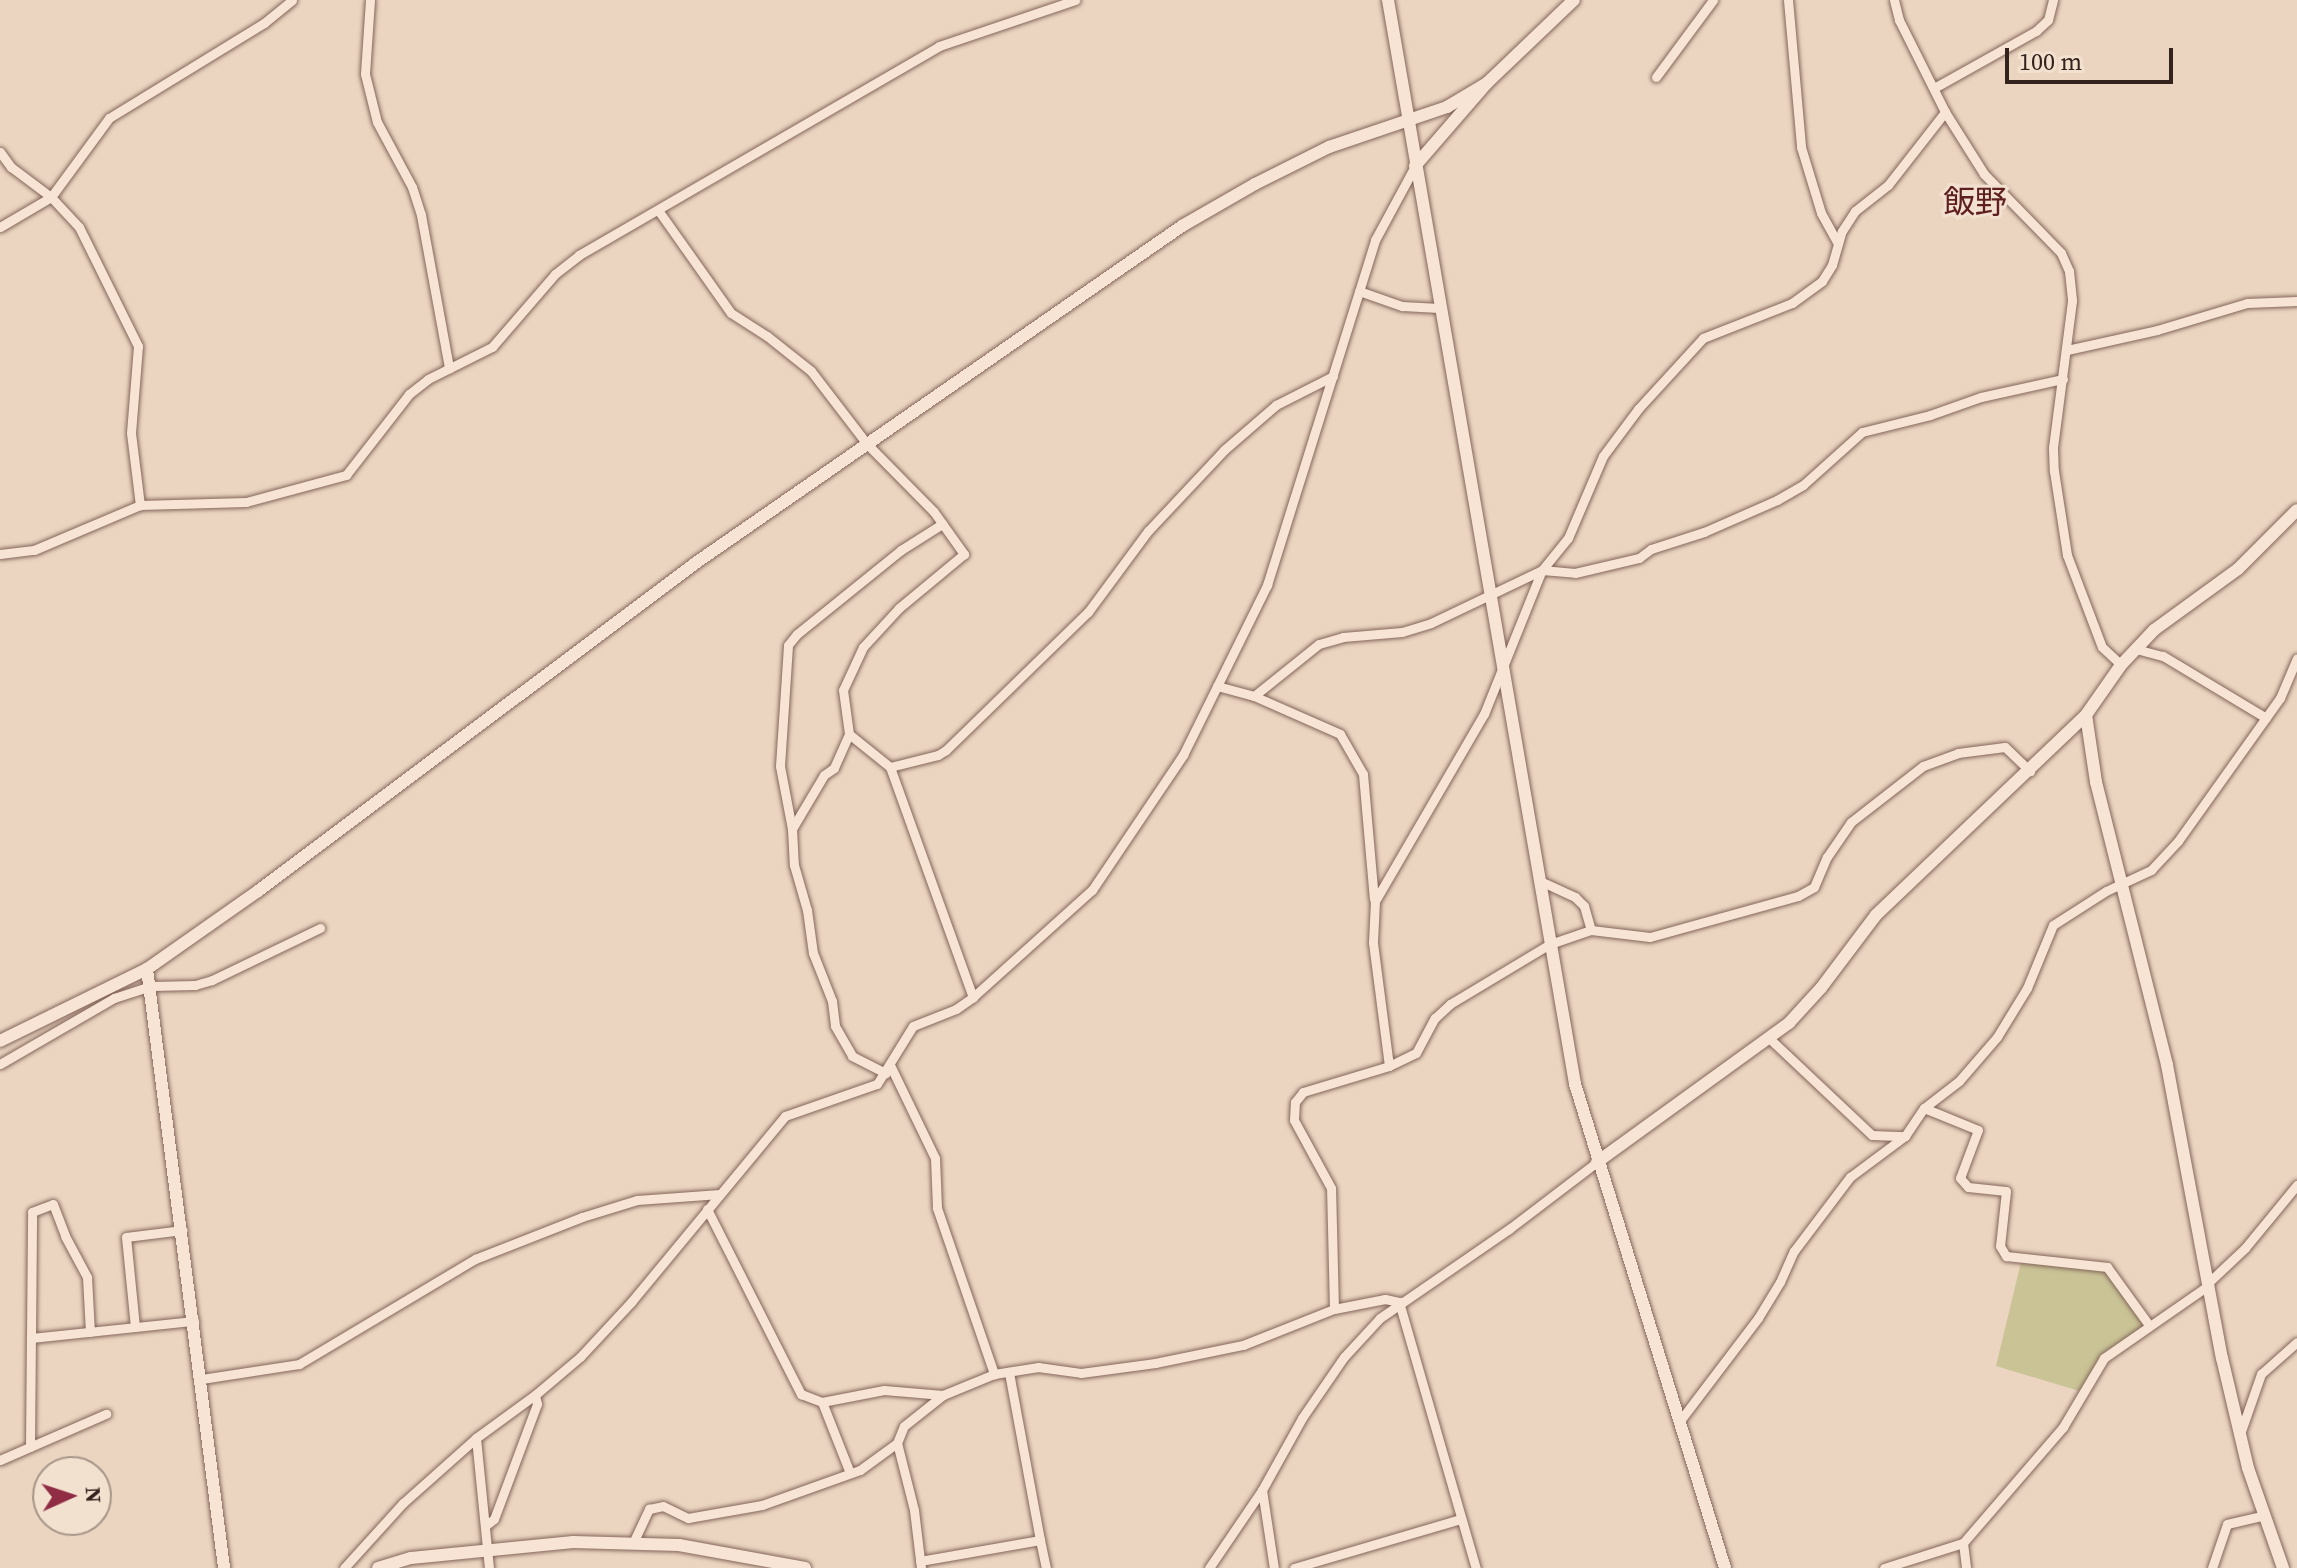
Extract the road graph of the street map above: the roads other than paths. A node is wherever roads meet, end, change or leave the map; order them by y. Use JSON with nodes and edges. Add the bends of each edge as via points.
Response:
{"nodes":[{"id":1,"x":292,"y":0,"type":"edge"},
{"id":2,"x":370,"y":0,"type":"edge"},
{"id":3,"x":1075,"y":0,"type":"edge"},
{"id":4,"x":1388,"y":0,"type":"edge"},
{"id":5,"x":1574,"y":0,"type":"edge"},
{"id":6,"x":1713,"y":0,"type":"edge"},
{"id":7,"x":1788,"y":0,"type":"edge"},
{"id":8,"x":1894,"y":0,"type":"edge"},
{"id":9,"x":2053,"y":0,"type":"edge"},
{"id":10,"x":1656,"y":77,"type":"dead end"},
{"id":11,"x":1487,"y":83,"type":"junction"},
{"id":12,"x":1934,"y":88,"type":"junction"},
{"id":13,"x":1945,"y":112,"type":"junction"},
{"id":14,"x":1408,"y":119,"type":"junction"},
{"id":15,"x":0,"y":152,"type":"edge"},
{"id":16,"x":1415,"y":166,"type":"junction"},
{"id":17,"x":51,"y":197,"type":"junction"},
{"id":18,"x":658,"y":210,"type":"junction"},
{"id":19,"x":0,"y":227,"type":"edge"},
{"id":20,"x":1838,"y":244,"type":"junction"},
{"id":21,"x":1359,"y":291,"type":"junction"},
{"id":22,"x":2297,"y":301,"type":"edge"},
{"id":23,"x":1439,"y":308,"type":"junction"},
{"id":24,"x":2067,"y":350,"type":"junction"},
{"id":25,"x":449,"y":368,"type":"junction"},
{"id":26,"x":1333,"y":376,"type":"junction"},
{"id":27,"x":2063,"y":379,"type":"junction"},
{"id":28,"x":867,"y":444,"type":"junction"},
{"id":29,"x":140,"y":505,"type":"junction"},
{"id":30,"x":2297,"y":510,"type":"edge"},
{"id":31,"x":942,"y":524,"type":"junction"},
{"id":32,"x":0,"y":554,"type":"edge"},
{"id":33,"x":1542,"y":570,"type":"junction"},
{"id":34,"x":1488,"y":596,"type":"junction"},
{"id":35,"x":2136,"y":649,"type":"junction"},
{"id":36,"x":2297,"y":658,"type":"edge"},
{"id":37,"x":2121,"y":665,"type":"junction"},
{"id":38,"x":1502,"y":673,"type":"junction"},
{"id":39,"x":1217,"y":686,"type":"junction"},
{"id":40,"x":1254,"y":696,"type":"junction"},
{"id":41,"x":2086,"y":715,"type":"junction"},
{"id":42,"x":2266,"y":718,"type":"junction"},
{"id":43,"x":849,"y":734,"type":"junction"},
{"id":44,"x":890,"y":767,"type":"junction"},
{"id":45,"x":2030,"y":771,"type":"junction"},
{"id":46,"x":792,"y":829,"type":"junction"},
{"id":47,"x":1538,"y":880,"type":"junction"},
{"id":48,"x":2122,"y":885,"type":"junction"},
{"id":49,"x":1375,"y":901,"type":"junction"},
{"id":50,"x":320,"y":928,"type":"dead end"},
{"id":51,"x":1591,"y":930,"type":"junction"},
{"id":52,"x":1550,"y":944,"type":"junction"},
{"id":53,"x":147,"y":969,"type":"junction"},
{"id":54,"x":152,"y":986,"type":"junction"},
{"id":55,"x":973,"y":997,"type":"junction"},
{"id":56,"x":1770,"y":1039,"type":"junction"},
{"id":57,"x":0,"y":1041,"type":"edge"},
{"id":58,"x":0,"y":1064,"type":"edge"},
{"id":59,"x":1389,"y":1066,"type":"junction"},
{"id":60,"x":888,"y":1069,"type":"junction"},
{"id":61,"x":1924,"y":1108,"type":"junction"},
{"id":62,"x":1905,"y":1136,"type":"junction"},
{"id":63,"x":1597,"y":1162,"type":"junction"},
{"id":64,"x":2297,"y":1185,"type":"edge"},
{"id":65,"x":720,"y":1194,"type":"junction"},
{"id":66,"x":707,"y":1209,"type":"junction"},
{"id":67,"x":183,"y":1230,"type":"junction"},
{"id":68,"x":2209,"y":1284,"type":"junction"},
{"id":69,"x":1399,"y":1302,"type":"junction"},
{"id":70,"x":1334,"y":1309,"type":"junction"},
{"id":71,"x":194,"y":1321,"type":"junction"},
{"id":72,"x":2149,"y":1325,"type":"junction"},
{"id":73,"x":135,"y":1327,"type":"junction"},
{"id":74,"x":90,"y":1332,"type":"junction"},
{"id":75,"x":31,"y":1338,"type":"junction"},
{"id":76,"x":2297,"y":1342,"type":"edge"},
{"id":77,"x":1009,"y":1372,"type":"junction"},
{"id":78,"x":994,"y":1374,"type":"junction"},
{"id":79,"x":201,"y":1379,"type":"junction"},
{"id":80,"x":535,"y":1395,"type":"junction"},
{"id":81,"x":943,"y":1395,"type":"junction"},
{"id":82,"x":822,"y":1402,"type":"junction"},
{"id":83,"x":106,"y":1414,"type":"dead end"},
{"id":84,"x":1679,"y":1422,"type":"junction"},
{"id":85,"x":2240,"y":1434,"type":"junction"},
{"id":86,"x":476,"y":1438,"type":"junction"},
{"id":87,"x":897,"y":1443,"type":"junction"},
{"id":88,"x":30,"y":1447,"type":"junction"},
{"id":89,"x":0,"y":1460,"type":"edge"},
{"id":90,"x":850,"y":1473,"type":"junction"},
{"id":91,"x":1262,"y":1490,"type":"junction"},
{"id":92,"x":2265,"y":1515,"type":"junction"},
{"id":93,"x":1461,"y":1519,"type":"junction"},
{"id":94,"x":485,"y":1526,"type":"junction"},
{"id":95,"x":1040,"y":1540,"type":"junction"},
{"id":96,"x":633,"y":1543,"type":"junction"},
{"id":97,"x":1963,"y":1543,"type":"junction"},
{"id":98,"x":487,"y":1548,"type":"junction"},
{"id":99,"x":921,"y":1564,"type":"edge"},
{"id":100,"x":224,"y":1568,"type":"edge"},
{"id":101,"x":344,"y":1568,"type":"edge"},
{"id":102,"x":378,"y":1568,"type":"edge"},
{"id":103,"x":489,"y":1568,"type":"edge"},
{"id":104,"x":805,"y":1568,"type":"edge"},
{"id":105,"x":1046,"y":1568,"type":"edge"},
{"id":106,"x":1209,"y":1568,"type":"edge"},
{"id":107,"x":1274,"y":1568,"type":"edge"},
{"id":108,"x":1294,"y":1568,"type":"edge"},
{"id":109,"x":1476,"y":1568,"type":"edge"},
{"id":110,"x":1725,"y":1568,"type":"edge"},
{"id":111,"x":1884,"y":1568,"type":"edge"},
{"id":112,"x":1966,"y":1568,"type":"edge"},
{"id":113,"x":2212,"y":1568,"type":"edge"},
{"id":114,"x":2283,"y":1568,"type":"edge"}],
"edges":[{"from":1,"to":17,"type":"street","via":[[264,23],[109,118]]},
{"from":2,"to":25,"type":"street","via":[[365,74],[377,122],[421,215]]},
{"from":3,"to":18,"type":"street","via":[[939,46]]},
{"from":4,"to":14,"type":"street"},
{"from":5,"to":11,"type":"street"},
{"from":6,"to":10,"type":"street"},
{"from":7,"to":20,"type":"street","via":[[1801,147],[1821,213]]},
{"from":8,"to":12,"type":"street"},
{"from":9,"to":12,"type":"street","via":[[2048,20],[2036,31]]},
{"from":11,"to":14,"type":"street","via":[[1447,107]]},
{"from":11,"to":16,"type":"street"},
{"from":12,"to":13,"type":"street"},
{"from":13,"to":20,"type":"street","via":[[1888,185],[1855,211]]},
{"from":13,"to":24,"type":"street","via":[[1984,174],[2061,253],[2072,286]]},
{"from":14,"to":16,"type":"street"},
{"from":14,"to":28,"type":"street","via":[[1329,147],[1182,226]]},
{"from":15,"to":17,"type":"street"},
{"from":16,"to":21,"type":"street","via":[[1375,240]]},
{"from":16,"to":23,"type":"street"},
{"from":17,"to":19,"type":"street"},
{"from":17,"to":29,"type":"street","via":[[90,244],[138,346],[131,433]]},
{"from":18,"to":25,"type":"street","via":[[579,255],[555,274],[492,347]]},
{"from":18,"to":28,"type":"street","via":[[731,313],[811,371]]},
{"from":20,"to":33,"type":"street","via":[[1822,281],[1792,303],[1703,338],[1660,385],[1603,456],[1568,538]]},
{"from":21,"to":23,"type":"street","via":[[1402,306]]},
{"from":21,"to":26,"type":"street"},
{"from":22,"to":24,"type":"street","via":[[2247,303]]},
{"from":23,"to":34,"type":"street"},
{"from":24,"to":27,"type":"street"},
{"from":25,"to":29,"type":"street","via":[[409,394],[346,475],[246,502]]},
{"from":26,"to":39,"type":"street","via":[[1267,585]]},
{"from":26,"to":44,"type":"street","via":[[1276,405],[1224,450],[1148,531],[1088,612],[946,750]]},
{"from":27,"to":33,"type":"street","via":[[1862,432],[1803,485],[1777,500],[1639,558],[1575,573]]},
{"from":27,"to":37,"type":"street","via":[[2053,448],[2067,555],[2102,647]]},
{"from":28,"to":31,"type":"street"},
{"from":28,"to":53,"type":"street","via":[[697,562]]},
{"from":29,"to":32,"type":"street","via":[[34,550]]},
{"from":30,"to":35,"type":"street","via":[[2238,569]]},
{"from":31,"to":43,"type":"street","via":[[964,554],[899,608],[863,647],[843,690]]},
{"from":31,"to":46,"type":"street","via":[[901,550],[788,645],[780,766]]},
{"from":33,"to":34,"type":"street"},
{"from":33,"to":38,"type":"street"},
{"from":34,"to":38,"type":"street"},
{"from":34,"to":40,"type":"street","via":[[1402,632],[1319,644]]},
{"from":35,"to":37,"type":"street"},
{"from":35,"to":42,"type":"street","via":[[2163,656]]},
{"from":36,"to":42,"type":"street"},
{"from":37,"to":41,"type":"street"},
{"from":38,"to":47,"type":"street"},
{"from":38,"to":49,"type":"street","via":[[1448,780],[1425,810]]},
{"from":39,"to":40,"type":"street"},
{"from":39,"to":55,"type":"street","via":[[1183,755],[1092,890]]},
{"from":40,"to":49,"type":"street","via":[[1340,734],[1363,774]]},
{"from":41,"to":45,"type":"street"},
{"from":41,"to":48,"type":"street","via":[[2096,782]]},
{"from":42,"to":48,"type":"street","via":[[2178,841],[2151,870]]},
{"from":43,"to":44,"type":"street"},
{"from":43,"to":46,"type":"street","via":[[834,768],[824,775]]},
{"from":44,"to":55,"type":"street"},
{"from":45,"to":51,"type":"street","via":[[2005,747],[1934,761],[1908,774],[1851,822],[1814,887],[1798,896],[1650,937]]},
{"from":45,"to":56,"type":"street","via":[[1912,877],[1806,1006]]},
{"from":46,"to":60,"type":"street","via":[[794,865],[813,953],[832,1001],[835,1026],[852,1056]]},
{"from":47,"to":51,"type":"street","via":[[1575,897],[1584,906]]},
{"from":47,"to":52,"type":"street"},
{"from":48,"to":61,"type":"street","via":[[2053,925],[2027,988],[1997,1037],[1959,1081]]},
{"from":48,"to":68,"type":"street","via":[[2167,1065]]},
{"from":49,"to":59,"type":"street","via":[[1373,942]]},
{"from":50,"to":54,"type":"street","via":[[212,980]]},
{"from":51,"to":52,"type":"street"},
{"from":52,"to":59,"type":"street","via":[[1450,1004],[1435,1018],[1416,1053]]},
{"from":52,"to":63,"type":"street","via":[[1575,1084]]},
{"from":53,"to":54,"type":"street"},
{"from":53,"to":57,"type":"street"},
{"from":54,"to":58,"type":"street","via":[[103,1003]]},
{"from":54,"to":67,"type":"street"},
{"from":55,"to":60,"type":"street","via":[[913,1026]]},
{"from":56,"to":62,"type":"street","via":[[1872,1135]]},
{"from":56,"to":63,"type":"street"},
{"from":59,"to":70,"type":"street","via":[[1303,1092],[1295,1102],[1294,1120],[1331,1188]]},
{"from":60,"to":65,"type":"street","via":[[877,1084],[785,1116]]},
{"from":60,"to":78,"type":"street","via":[[935,1158],[937,1208]]},
{"from":61,"to":62,"type":"street"},
{"from":61,"to":72,"type":"street","via":[[1978,1130],[1960,1178],[1968,1187],[2006,1191],[2000,1246],[2006,1256],[2107,1267]]},
{"from":62,"to":84,"type":"street","via":[[1850,1177],[1794,1251],[1758,1318]]},
{"from":63,"to":69,"type":"street"},
{"from":63,"to":84,"type":"street"},
{"from":64,"to":68,"type":"street"},
{"from":65,"to":66,"type":"street"},
{"from":65,"to":79,"type":"street","via":[[637,1200],[582,1217],[475,1259],[299,1364]]},
{"from":66,"to":80,"type":"street","via":[[632,1301],[580,1357]]},
{"from":66,"to":82,"type":"street","via":[[801,1394]]},
{"from":67,"to":71,"type":"street"},
{"from":67,"to":73,"type":"street","via":[[126,1237]]},
{"from":68,"to":72,"type":"street"},
{"from":68,"to":85,"type":"street"},
{"from":69,"to":70,"type":"street","via":[[1385,1299]]},
{"from":69,"to":91,"type":"street","via":[[1344,1357]]},
{"from":69,"to":93,"type":"street"},
{"from":70,"to":77,"type":"street","via":[[1243,1345],[1155,1363],[1081,1373],[1038,1367]]},
{"from":71,"to":73,"type":"street"},
{"from":71,"to":79,"type":"street"},
{"from":72,"to":97,"type":"street","via":[[2104,1358],[2063,1427]]},
{"from":73,"to":74,"type":"street"},
{"from":74,"to":75,"type":"street"},
{"from":74,"to":75,"type":"street","via":[[87,1277],[53,1204],[32,1212]]},
{"from":75,"to":88,"type":"street"},
{"from":76,"to":85,"type":"street","via":[[2261,1374]]},
{"from":77,"to":78,"type":"street"},
{"from":77,"to":95,"type":"street"},
{"from":78,"to":81,"type":"street"},
{"from":79,"to":100,"type":"street"},
{"from":80,"to":86,"type":"street"},
{"from":80,"to":94,"type":"street","via":[[537,1404],[494,1519]]},
{"from":81,"to":82,"type":"street","via":[[884,1390]]},
{"from":81,"to":87,"type":"street","via":[[904,1426]]},
{"from":82,"to":90,"type":"street"},
{"from":83,"to":88,"type":"street"},
{"from":84,"to":110,"type":"street"},
{"from":85,"to":92,"type":"street"},
{"from":86,"to":94,"type":"street"},
{"from":86,"to":101,"type":"street","via":[[403,1503]]},
{"from":87,"to":90,"type":"street"},
{"from":87,"to":99,"type":"street"},
{"from":88,"to":89,"type":"street"},
{"from":90,"to":96,"type":"street","via":[[762,1505],[726,1512],[688,1518],[663,1506],[649,1509]]},
{"from":91,"to":106,"type":"street"},
{"from":91,"to":107,"type":"street"},
{"from":92,"to":113,"type":"street","via":[[2227,1524]]},
{"from":92,"to":114,"type":"street"},
{"from":93,"to":108,"type":"street"},
{"from":93,"to":109,"type":"street"},
{"from":94,"to":98,"type":"street"},
{"from":95,"to":99,"type":"street"},
{"from":95,"to":105,"type":"street"},
{"from":96,"to":98,"type":"street"},
{"from":96,"to":104,"type":"street"},
{"from":97,"to":111,"type":"street"},
{"from":97,"to":112,"type":"street"},
{"from":98,"to":102,"type":"street"},
{"from":98,"to":103,"type":"street"}]}
